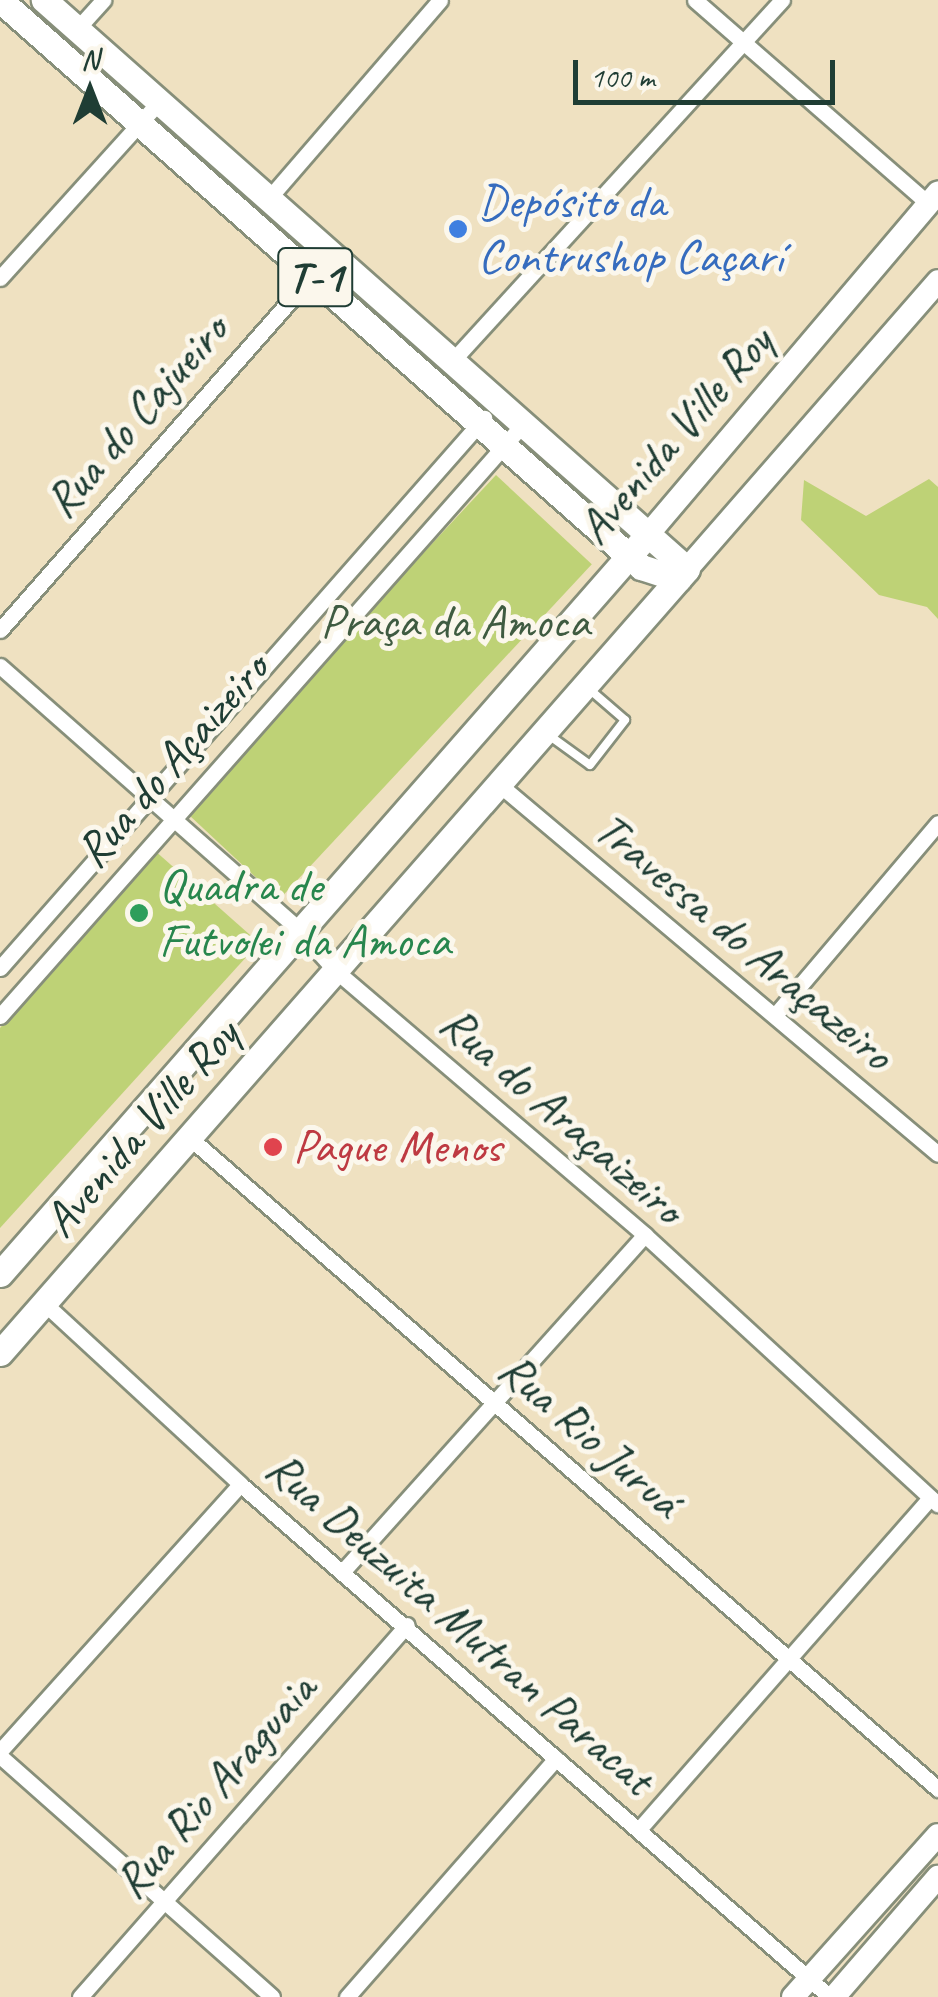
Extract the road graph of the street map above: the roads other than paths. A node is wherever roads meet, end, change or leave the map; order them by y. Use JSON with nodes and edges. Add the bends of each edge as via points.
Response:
{"nodes":[{"id":1,"x":0,"y":0,"type":"edge"},
{"id":2,"x":44,"y":0,"type":"edge"},
{"id":3,"x":104,"y":0,"type":"edge"},
{"id":4,"x":440,"y":0,"type":"edge"},
{"id":5,"x":695,"y":0,"type":"edge"},
{"id":6,"x":782,"y":0,"type":"edge"},
{"id":7,"x":78,"y":28,"type":"junction"},
{"id":8,"x":745,"y":42,"type":"junction"},
{"id":9,"x":158,"y":102,"type":"junction"},
{"id":10,"x":137,"y":119,"type":"junction"},
{"id":11,"x":270,"y":197,"type":"junction"},
{"id":12,"x":933,"y":198,"type":"edge"},
{"id":13,"x":331,"y":254,"type":"junction"},
{"id":14,"x":310,"y":272,"type":"junction"},
{"id":15,"x":0,"y":278,"type":"edge"},
{"id":16,"x":938,"y":281,"type":"edge"},
{"id":17,"x":455,"y":358,"type":"junction"},
{"id":18,"x":503,"y":403,"type":"junction"},
{"id":19,"x":482,"y":420,"type":"junction"},
{"id":20,"x":524,"y":422,"type":"junction"},
{"id":21,"x":502,"y":440,"type":"junction"},
{"id":22,"x":651,"y":531,"type":"junction"},
{"id":23,"x":631,"y":552,"type":"junction"},
{"id":24,"x":683,"y":574,"type":"junction"},
{"id":25,"x":0,"y":630,"type":"edge"},
{"id":26,"x":0,"y":666,"type":"edge"},
{"id":27,"x":586,"y":687,"type":"junction"},
{"id":28,"x":546,"y":734,"type":"junction"},
{"id":29,"x":501,"y":786,"type":"junction"},
{"id":30,"x":148,"y":797,"type":"junction"},
{"id":31,"x":171,"y":817,"type":"junction"},
{"id":32,"x":938,"y":824,"type":"edge"},
{"id":33,"x":298,"y":929,"type":"junction"},
{"id":34,"x":0,"y":968,"type":"edge"},
{"id":35,"x":336,"y":970,"type":"junction"},
{"id":36,"x":776,"y":1014,"type":"junction"},
{"id":37,"x":0,"y":1016,"type":"edge"},
{"id":38,"x":190,"y":1138,"type":"junction"},
{"id":39,"x":938,"y":1154,"type":"edge"},
{"id":40,"x":645,"y":1236,"type":"junction"},
{"id":41,"x":0,"y":1274,"type":"edge"},
{"id":42,"x":43,"y":1302,"type":"junction"},
{"id":43,"x":0,"y":1353,"type":"edge"},
{"id":44,"x":496,"y":1402,"type":"junction"},
{"id":45,"x":240,"y":1484,"type":"junction"},
{"id":46,"x":934,"y":1501,"type":"edge"},
{"id":47,"x":344,"y":1570,"type":"junction"},
{"id":48,"x":407,"y":1625,"type":"junction"},
{"id":49,"x":791,"y":1662,"type":"junction"},
{"id":50,"x":0,"y":1754,"type":"edge"},
{"id":51,"x":556,"y":1758,"type":"junction"},
{"id":52,"x":938,"y":1790,"type":"edge"},
{"id":53,"x":642,"y":1827,"type":"junction"},
{"id":54,"x":938,"y":1835,"type":"edge"},
{"id":55,"x":938,"y":1876,"type":"edge"},
{"id":56,"x":164,"y":1901,"type":"junction"},
{"id":57,"x":810,"y":1978,"type":"junction"},
{"id":58,"x":80,"y":1997,"type":"edge"},
{"id":59,"x":272,"y":1997,"type":"edge"},
{"id":60,"x":347,"y":1997,"type":"edge"},
{"id":61,"x":792,"y":1997,"type":"edge"},
{"id":62,"x":832,"y":1997,"type":"edge"}],
"edges":[{"from":1,"to":10,"type":"main road","number":"T-1"},
{"from":2,"to":7,"type":"main road","number":"T-1"},
{"from":3,"to":7,"type":"street"},
{"from":4,"to":11,"type":"street"},
{"from":5,"to":8,"type":"street"},
{"from":6,"to":8,"type":"street"},
{"from":7,"to":9,"type":"main road","number":"T-1"},
{"from":8,"to":12,"type":"street"},
{"from":8,"to":17,"type":"street"},
{"from":9,"to":10,"type":"street"},
{"from":9,"to":11,"type":"main road","number":"T-1"},
{"from":10,"to":14,"type":"main road","number":"T-1"},
{"from":10,"to":15,"type":"street"},
{"from":11,"to":13,"type":"main road","number":"T-1"},
{"from":12,"to":22,"type":"main road","name":"Avenida Ville Roy"},
{"from":13,"to":14,"type":"street","name":"Rua do Cajueiro"},
{"from":13,"to":17,"type":"main road","number":"T-1"},
{"from":14,"to":19,"type":"main road","number":"T-1"},
{"from":14,"to":25,"type":"street","name":"Rua do Cajueiro"},
{"from":16,"to":24,"type":"main road","name":"Avenida Ville Roy"},
{"from":17,"to":18,"type":"main road","number":"T-1"},
{"from":18,"to":19,"type":"street","name":"Rua do Açaizeiro"},
{"from":18,"to":20,"type":"main road","number":"T-1"},
{"from":19,"to":21,"type":"main road","number":"T-1"},
{"from":19,"to":30,"type":"street","name":"Rua do Açaizeiro"},
{"from":20,"to":21,"type":"street","name":"Rua do Açaizeiro"},
{"from":20,"to":22,"type":"main road","number":"T-1"},
{"from":21,"to":23,"type":"main road","number":"T-1"},
{"from":21,"to":31,"type":"street","name":"Rua do Açaizeiro"},
{"from":22,"to":23,"type":"main road","name":"Avenida Ville Roy"},
{"from":22,"to":24,"type":"main road"},
{"from":23,"to":24,"type":"main road","via":[[641,567]]},
{"from":23,"to":33,"type":"main road","name":"Avenida Ville Roy"},
{"from":24,"to":27,"type":"main road","name":"Avenida Ville Roy"},
{"from":26,"to":30,"type":"street","name":"Rua do Araçaizeiro"},
{"from":27,"to":28,"type":"main road","name":"Avenida Ville Roy"},
{"from":27,"to":28,"type":"lane","via":[[625,720],[590,765]]},
{"from":28,"to":29,"type":"main road","name":"Avenida Ville Roy"},
{"from":29,"to":35,"type":"main road","name":"Avenida Ville Roy"},
{"from":29,"to":36,"type":"street","name":"Travessa do Araçazeiro"},
{"from":30,"to":31,"type":"street","name":"Rua do Araçaizeiro"},
{"from":30,"to":34,"type":"street","name":"Rua do Açaizeiro"},
{"from":31,"to":33,"type":"street","name":"Rua do Araçaizeiro"},
{"from":31,"to":37,"type":"street","name":"Rua do Açaizeiro"},
{"from":32,"to":36,"type":"street"},
{"from":33,"to":35,"type":"street","name":"Rua do Araçaizeiro"},
{"from":33,"to":41,"type":"main road","name":"Avenida Ville Roy"},
{"from":35,"to":38,"type":"main road","name":"Avenida Ville Roy"},
{"from":35,"to":40,"type":"street","name":"Rua do Araçaizeiro"},
{"from":36,"to":39,"type":"street","name":"Travessa do Araçazeiro"},
{"from":38,"to":42,"type":"main road","name":"Avenida Ville Roy"},
{"from":38,"to":44,"type":"street","name":"Rua Rio Juruá"},
{"from":40,"to":44,"type":"street"},
{"from":40,"to":46,"type":"street","name":"Rua do Araçaizeiro"},
{"from":42,"to":43,"type":"main road","name":"Avenida Ville Roy"},
{"from":42,"to":45,"type":"street","name":"Rua Deuzuita Mutran Paracat"},
{"from":44,"to":47,"type":"street"},
{"from":44,"to":49,"type":"street","name":"Rua Rio Juruá"},
{"from":45,"to":47,"type":"street","name":"Rua Deuzuita Mutran Paracat"},
{"from":45,"to":50,"type":"street"},
{"from":46,"to":49,"type":"street"},
{"from":47,"to":48,"type":"street","name":"Rua Deuzuita Mutran Paracat"},
{"from":48,"to":51,"type":"street","name":"Rua Deuzuita Mutran Paracat"},
{"from":48,"to":56,"type":"street","name":"Rua Rio Araguaia"},
{"from":49,"to":52,"type":"street","name":"Rua Rio Juruá"},
{"from":49,"to":53,"type":"street"},
{"from":50,"to":56,"type":"street"},
{"from":51,"to":53,"type":"street","name":"Rua Deuzuita Mutran Paracat"},
{"from":51,"to":60,"type":"street"},
{"from":53,"to":57,"type":"street","name":"Rua Deuzuita Mutran Paracat"},
{"from":54,"to":57,"type":"main road"},
{"from":55,"to":62,"type":"main road"},
{"from":56,"to":58,"type":"street","name":"Rua Rio Araguaia"},
{"from":56,"to":59,"type":"street"},
{"from":57,"to":61,"type":"main road"},
{"from":57,"to":62,"type":"street","name":"Rua Deuzuita Mutran Paracat"}]}
